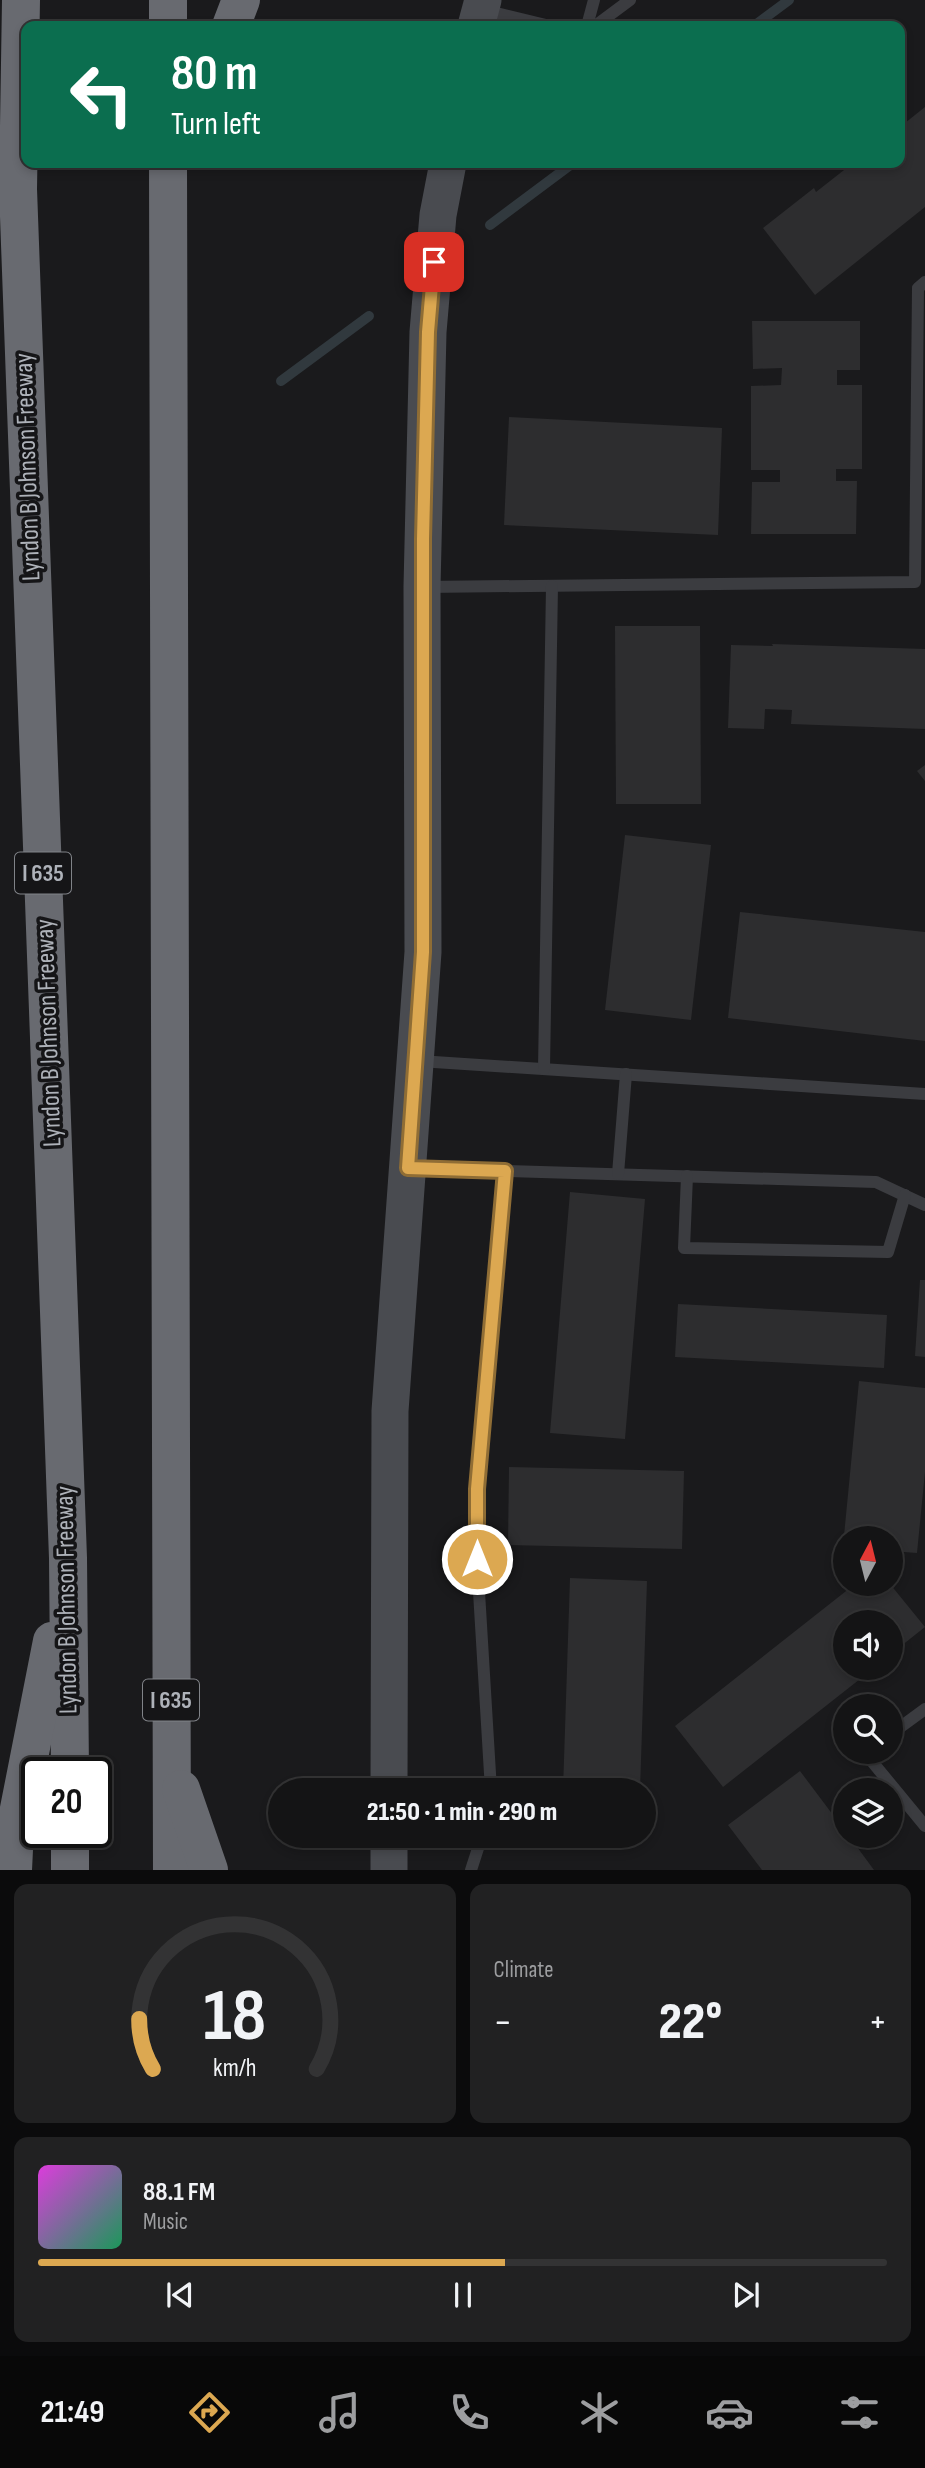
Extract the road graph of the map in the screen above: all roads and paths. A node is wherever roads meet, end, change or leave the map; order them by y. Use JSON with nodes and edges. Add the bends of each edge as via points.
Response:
{"nodes":[{"id":1,"x":8,"y":0,"type":"edge"},
{"id":2,"x":21,"y":0,"type":"edge"},
{"id":3,"x":168,"y":0,"type":"edge"},
{"id":4,"x":241,"y":0,"type":"edge"},
{"id":5,"x":594,"y":0,"type":"edge"},
{"id":6,"x":630,"y":0,"type":"edge"},
{"id":7,"x":480,"y":12,"type":"edge"},
{"id":8,"x":168,"y":21,"type":"edge"},
{"id":9,"x":233,"y":21,"type":"edge"},
{"id":10,"x":525,"y":21,"type":"edge"},
{"id":11,"x":588,"y":21,"type":"edge"},
{"id":12,"x":602,"y":21,"type":"edge"},
{"id":13,"x":447,"y":168,"type":"edge"},
{"id":14,"x":172,"y":174,"type":"edge"},
{"id":15,"x":18,"y":189,"type":"junction"},
{"id":16,"x":925,"y":282,"type":"edge"},
{"id":17,"x":920,"y":582,"type":"edge"},
{"id":18,"x":552,"y":586,"type":"junction"},
{"id":19,"x":422,"y":587,"type":"junction"},
{"id":20,"x":415,"y":1060,"type":"junction"},
{"id":21,"x":544,"y":1069,"type":"junction"},
{"id":22,"x":626,"y":1074,"type":"junction"},
{"id":23,"x":925,"y":1094,"type":"edge"},
{"id":24,"x":408,"y":1168,"type":"junction"},
{"id":25,"x":505,"y":1171,"type":"junction"},
{"id":26,"x":618,"y":1174,"type":"junction"},
{"id":27,"x":687,"y":1176,"type":"junction"},
{"id":28,"x":905,"y":1195,"type":"junction"},
{"id":29,"x":925,"y":1205,"type":"edge"},
{"id":30,"x":68,"y":1558,"type":"junction"},
{"id":31,"x":925,"y":1709,"type":"edge"},
{"id":32,"x":903,"y":1725,"type":"edge"},
{"id":33,"x":70,"y":1757,"type":"edge"},
{"id":34,"x":171,"y":1761,"type":"junction"},
{"id":35,"x":874,"y":1764,"type":"edge"},
{"id":36,"x":389,"y":1778,"type":"edge"},
{"id":37,"x":490,"y":1778,"type":"edge"},
{"id":38,"x":925,"y":1826,"type":"edge"},
{"id":39,"x":70,"y":1848,"type":"edge"},
{"id":40,"x":389,"y":1848,"type":"edge"},
{"id":41,"x":478,"y":1848,"type":"edge"},
{"id":42,"x":13,"y":1870,"type":"edge"},
{"id":43,"x":70,"y":1870,"type":"edge"},
{"id":44,"x":172,"y":1870,"type":"edge"},
{"id":45,"x":209,"y":1870,"type":"edge"},
{"id":46,"x":389,"y":1870,"type":"edge"},
{"id":47,"x":471,"y":1870,"type":"edge"}],
"edges":[{"from":1,"to":15,"type":"highway"},
{"from":2,"to":15,"type":"highway","name":"Lyndon B Johnson Freeway","number":"I 635"},
{"from":3,"to":8,"type":"highway"},
{"from":4,"to":9,"type":"highway"},
{"from":5,"to":11,"type":"lane"},
{"from":6,"to":12,"type":"lane"},
{"from":7,"to":10,"type":"lane"},
{"from":13,"to":19,"type":"main road","via":[[438,215],[428,332]]},
{"from":14,"to":34,"type":"highway","number":"I 635"},
{"from":15,"to":30,"type":"highway","name":"Lyndon B Johnson Freeway","number":"I 635"},
{"from":16,"to":17,"type":"lane","via":[[918,288]]},
{"from":17,"to":18,"type":"lane"},
{"from":18,"to":19,"type":"lane"},
{"from":18,"to":21,"type":"lane"},
{"from":19,"to":20,"type":"main road","via":[[423,952]]},
{"from":20,"to":21,"type":"lane"},
{"from":20,"to":24,"type":"main road"},
{"from":21,"to":22,"type":"lane"},
{"from":22,"to":23,"type":"lane"},
{"from":22,"to":26,"type":"lane"},
{"from":24,"to":25,"type":"lane"},
{"from":24,"to":36,"type":"main road","via":[[390,1411]]},
{"from":25,"to":26,"type":"lane"},
{"from":25,"to":37,"type":"lane","via":[[477,1489]]},
{"from":26,"to":27,"type":"lane"},
{"from":27,"to":28,"type":"lane","via":[[876,1182]]},
{"from":27,"to":28,"type":"lane","via":[[684,1248],[888,1252]]},
{"from":28,"to":29,"type":"lane"},
{"from":30,"to":33,"type":"highway","name":"Lyndon B Johnson Freeway","number":"I 635"},
{"from":30,"to":42,"type":"highway","via":[[15,1829]]},
{"from":31,"to":32,"type":"lane"},
{"from":34,"to":44,"type":"highway","number":"I 635"},
{"from":34,"to":45,"type":"highway"},
{"from":35,"to":38,"type":"lane"},
{"from":39,"to":43,"type":"highway"},
{"from":40,"to":46,"type":"main road"},
{"from":41,"to":47,"type":"lane"}]}
